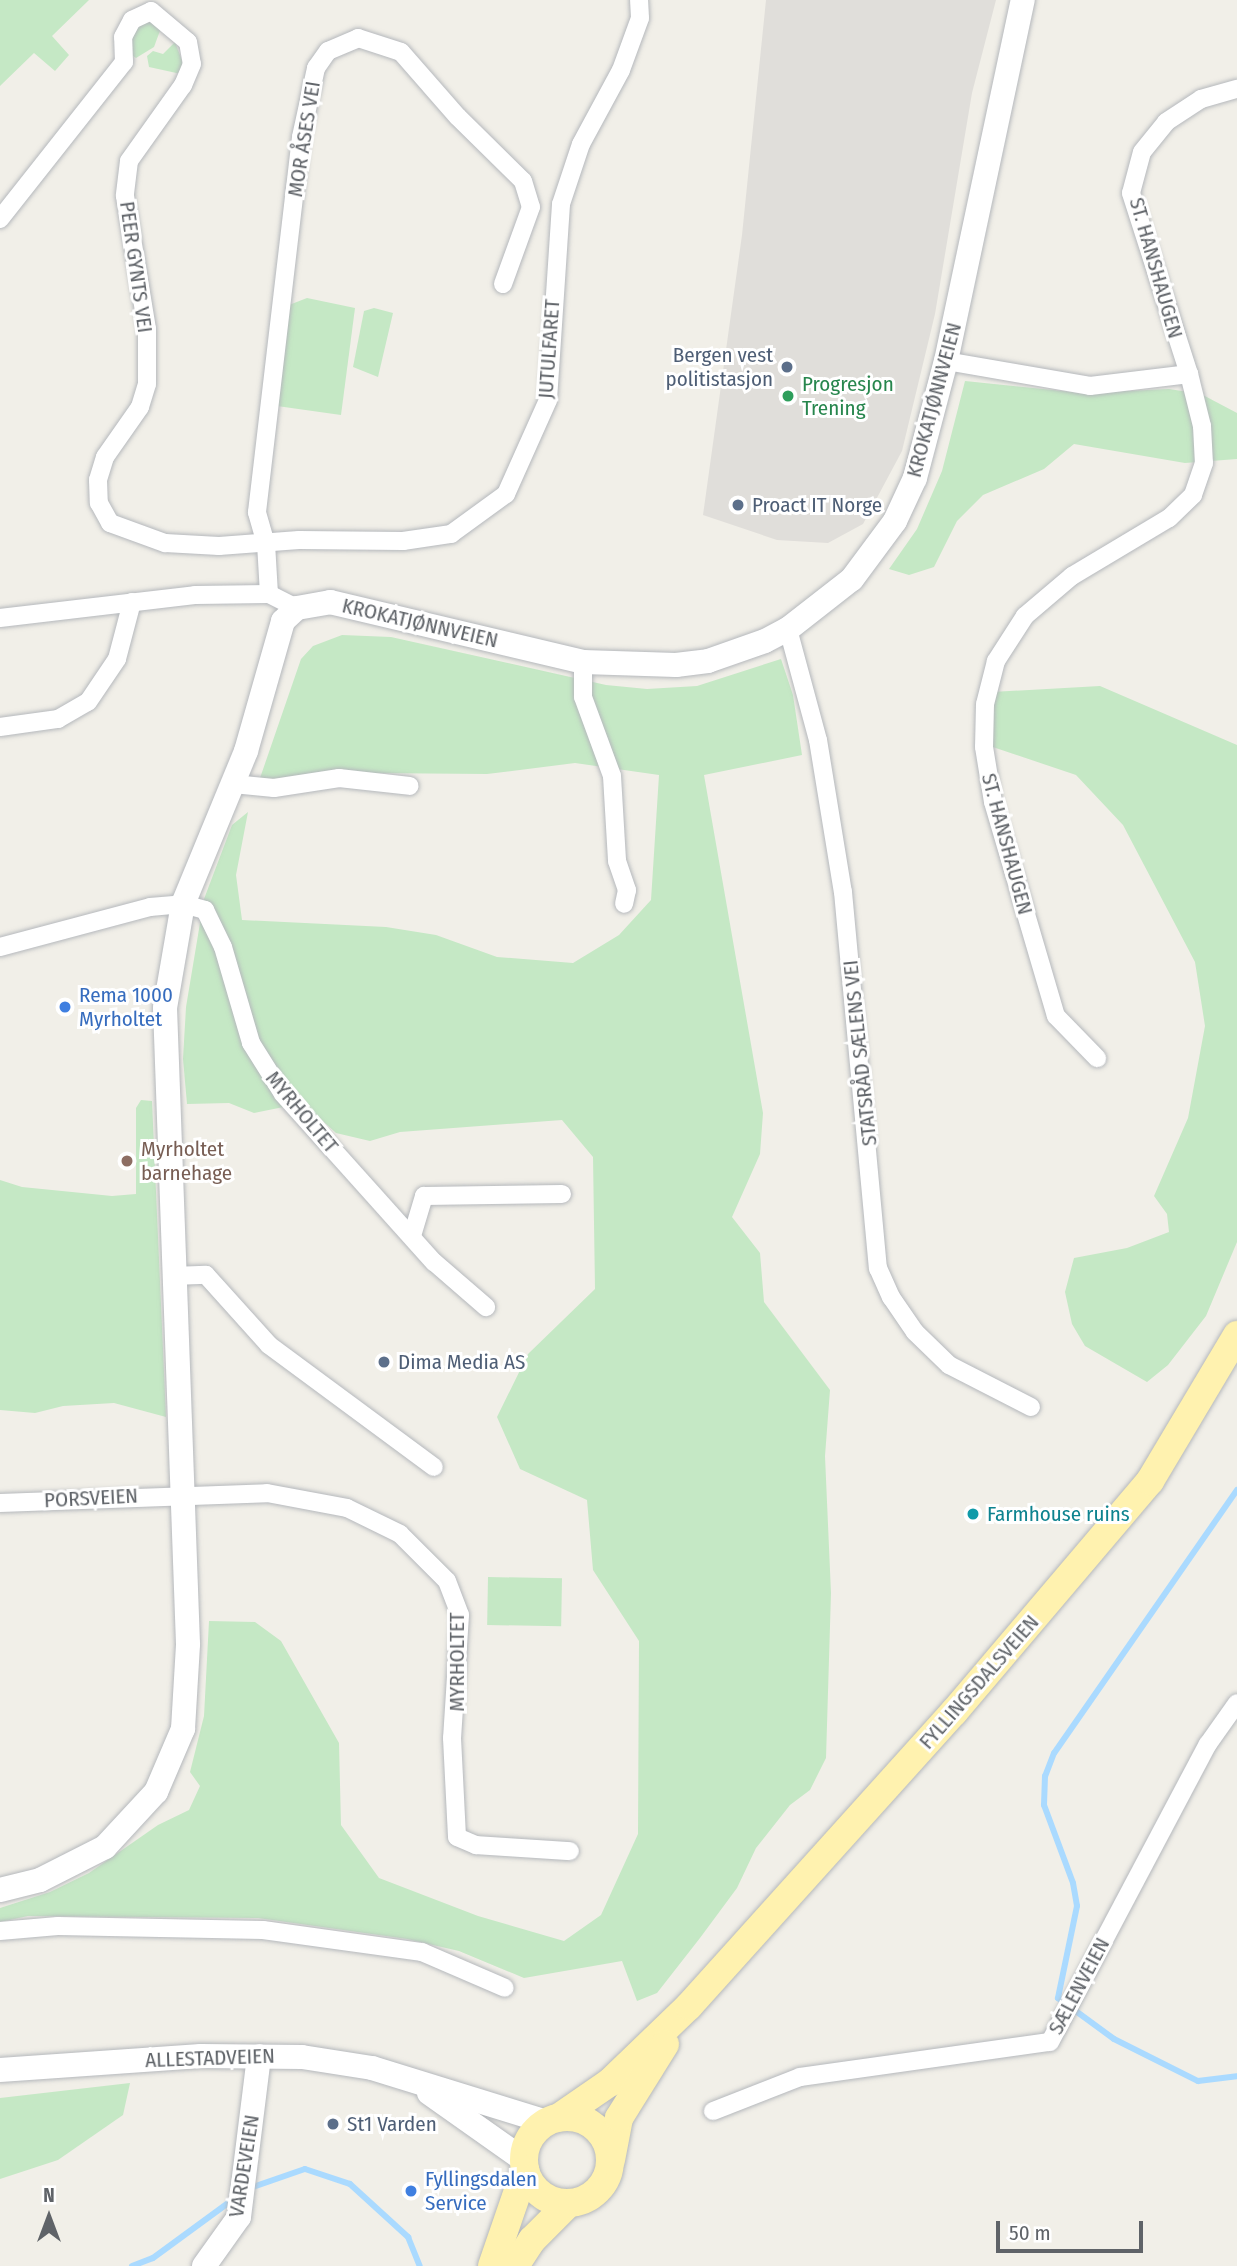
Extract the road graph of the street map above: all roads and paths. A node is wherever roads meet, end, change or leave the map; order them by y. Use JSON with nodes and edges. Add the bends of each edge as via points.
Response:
{"nodes":[{"id":1,"x":639,"y":0,"type":"edge"},
{"id":2,"x":1023,"y":0,"type":"edge"},
{"id":3,"x":1237,"y":89,"type":"edge"},
{"id":4,"x":0,"y":219,"type":"edge"},
{"id":5,"x":503,"y":284,"type":"dead end"},
{"id":6,"x":946,"y":361,"type":"junction"},
{"id":7,"x":1189,"y":374,"type":"junction"},
{"id":8,"x":266,"y":544,"type":"junction"},
{"id":9,"x":268,"y":594,"type":"junction"},
{"id":10,"x":132,"y":602,"type":"junction"},
{"id":11,"x":298,"y":608,"type":"junction"},
{"id":12,"x":0,"y":618,"type":"edge"},
{"id":13,"x":788,"y":629,"type":"junction"},
{"id":14,"x":583,"y":662,"type":"junction"},
{"id":15,"x":0,"y":727,"type":"edge"},
{"id":16,"x":233,"y":785,"type":"junction"},
{"id":17,"x":410,"y":786,"type":"dead end"},
{"id":18,"x":183,"y":904,"type":"junction"},
{"id":19,"x":624,"y":904,"type":"dead end"},
{"id":20,"x":0,"y":947,"type":"edge"},
{"id":21,"x":1097,"y":1058,"type":"dead end"},
{"id":22,"x":562,"y":1194,"type":"dead end"},
{"id":23,"x":412,"y":1236,"type":"junction"},
{"id":24,"x":173,"y":1276,"type":"junction"},
{"id":25,"x":486,"y":1307,"type":"dead end"},
{"id":26,"x":1237,"y":1335,"type":"edge"},
{"id":27,"x":1031,"y":1407,"type":"dead end"},
{"id":28,"x":435,"y":1466,"type":"dead end"},
{"id":29,"x":181,"y":1493,"type":"junction"},
{"id":30,"x":0,"y":1503,"type":"edge"},
{"id":31,"x":1237,"y":1703,"type":"edge"},
{"id":32,"x":570,"y":1851,"type":"dead end"},
{"id":33,"x":0,"y":1890,"type":"edge"},
{"id":34,"x":0,"y":1931,"type":"edge"},
{"id":35,"x":505,"y":1988,"type":"dead end"},
{"id":36,"x":689,"y":2006,"type":"junction"},
{"id":37,"x":259,"y":2056,"type":"junction"},
{"id":38,"x":0,"y":2070,"type":"edge"},
{"id":39,"x":417,"y":2084,"type":"junction"},
{"id":40,"x":713,"y":2111,"type":"dead end"},
{"id":41,"x":552,"y":2120,"type":"junction"},
{"id":42,"x":611,"y":2160,"type":"junction"},
{"id":43,"x":524,"y":2165,"type":"junction"},
{"id":44,"x":568,"y":2204,"type":"junction"},
{"id":45,"x":204,"y":2266,"type":"edge"},
{"id":46,"x":492,"y":2266,"type":"edge"},
{"id":47,"x":515,"y":2266,"type":"edge"}],
"edges":[{"from":1,"to":8,"type":"street","name":"JUTULFARET","via":[[640,18],[621,69],[581,144],[561,204],[550,395],[532,445],[506,494],[451,534],[403,541]]},
{"from":2,"to":6,"type":"main road","name":"KROKATJØNNVEIEN"},
{"from":3,"to":7,"type":"street","name":"ST. HANSHAUGEN","via":[[1201,99],[1166,122],[1142,152],[1132,193]]},
{"from":4,"to":8,"type":"street","name":"PEER GYNTS VEI","via":[[124,62],[123,37],[132,20],[151,11],[188,43],[192,64],[183,85],[129,162],[125,196],[147,329],[147,384],[140,407],[104,457],[99,503],[110,523],[144,538],[219,547]]},
{"from":5,"to":8,"type":"street","name":"MOR ÅSES VEI","via":[[531,207],[523,181],[401,52],[358,38],[328,51],[316,68],[301,141],[257,512]]},
{"from":6,"to":7,"type":"street","via":[[1090,386]]},
{"from":6,"to":13,"type":"main road","name":"KROKATJØNNVEIEN","via":[[915,478],[895,521],[852,579]]},
{"from":7,"to":21,"type":"street","name":"ST. HANSHAUGEN","via":[[1204,444],[1204,463],[1193,495],[1169,519],[1072,576],[1024,616],[996,661],[985,704],[984,747],[993,802],[1056,1016]]},
{"from":8,"to":9,"type":"street","name":"MOR ÅSES VEI"},
{"from":9,"to":10,"type":"street"},
{"from":9,"to":11,"type":"street"},
{"from":10,"to":12,"type":"street"},
{"from":10,"to":15,"type":"street","via":[[117,659],[88,702],[58,719]]},
{"from":11,"to":14,"type":"main road","name":"KROKATJØNNVEIEN","via":[[317,602],[342,604]]},
{"from":11,"to":16,"type":"main road","via":[[280,628],[258,715]]},
{"from":13,"to":14,"type":"main road","name":"KROKATJØNNVEIEN","via":[[708,661],[644,667]]},
{"from":13,"to":27,"type":"street","name":"STATSRÅD SÆLENS VEI","via":[[818,740],[843,892],[878,1268],[915,1332],[949,1366]]},
{"from":14,"to":19,"type":"street","via":[[583,697],[612,776],[617,861],[627,890]]},
{"from":16,"to":17,"type":"street","via":[[274,788],[339,778]]},
{"from":16,"to":18,"type":"main road"},
{"from":18,"to":20,"type":"street","via":[[123,913]]},
{"from":18,"to":23,"type":"street","name":"MYRHOLTET","via":[[205,910],[213,922],[251,1043],[283,1094]]},
{"from":18,"to":24,"type":"main road","via":[[164,1022]]},
{"from":22,"to":23,"type":"street","via":[[424,1196]]},
{"from":23,"to":25,"type":"street","name":"MYRHOLTET","via":[[434,1262]]},
{"from":24,"to":28,"type":"street","via":[[206,1275],[269,1345]]},
{"from":24,"to":29,"type":"main road"},
{"from":26,"to":36,"type":"main road","name":"FYLLINGSDALSVEIEN","via":[[1183,1429],[1121,1517]]},
{"from":29,"to":30,"type":"street","name":"PORSVEIEN"},
{"from":29,"to":32,"type":"street","name":"MYRHOLTET","via":[[311,1498],[376,1520],[428,1559],[447,1581],[460,1615],[452,1738],[457,1837],[476,1845]]},
{"from":29,"to":33,"type":"main road","via":[[188,1690],[174,1758],[156,1792],[105,1847],[40,1880]]},
{"from":31,"to":40,"type":"street","name":"SÆLENVEIEN","via":[[1208,1744],[1050,2042],[800,2077]]},
{"from":34,"to":35,"type":"street","via":[[58,1926],[264,1930],[422,1952]]},
{"from":36,"to":41,"type":"main road","name":"FYLLINGSDALSVEIEN","via":[[609,2083]]},
{"from":36,"to":42,"type":"main road","name":"FYLLINGSDALSVEIEN","via":[[619,2118]]},
{"from":37,"to":38,"type":"main road","name":"ALLESTADVEIEN"},
{"from":37,"to":39,"type":"main road","name":"ALLESTADVEIEN","via":[[333,2060]]},
{"from":37,"to":45,"type":"main road","name":"VARDEVEIEN","via":[[239,2217]]},
{"from":39,"to":41,"type":"main road","name":"ALLESTADVEIEN"},
{"from":39,"to":43,"type":"main road","name":"ALLESTADVEIEN"},
{"from":41,"to":42,"type":"main road","via":[[582,2119],[593,2125],[609,2147]]},
{"from":41,"to":43,"type":"main road","via":[[529,2140]]},
{"from":42,"to":44,"type":"main road","via":[[609,2173],[594,2195]]},
{"from":43,"to":44,"type":"main road","via":[[542,2196]]},
{"from":43,"to":46,"type":"main road"},
{"from":44,"to":47,"type":"main road","via":[[532,2240]]}]}
